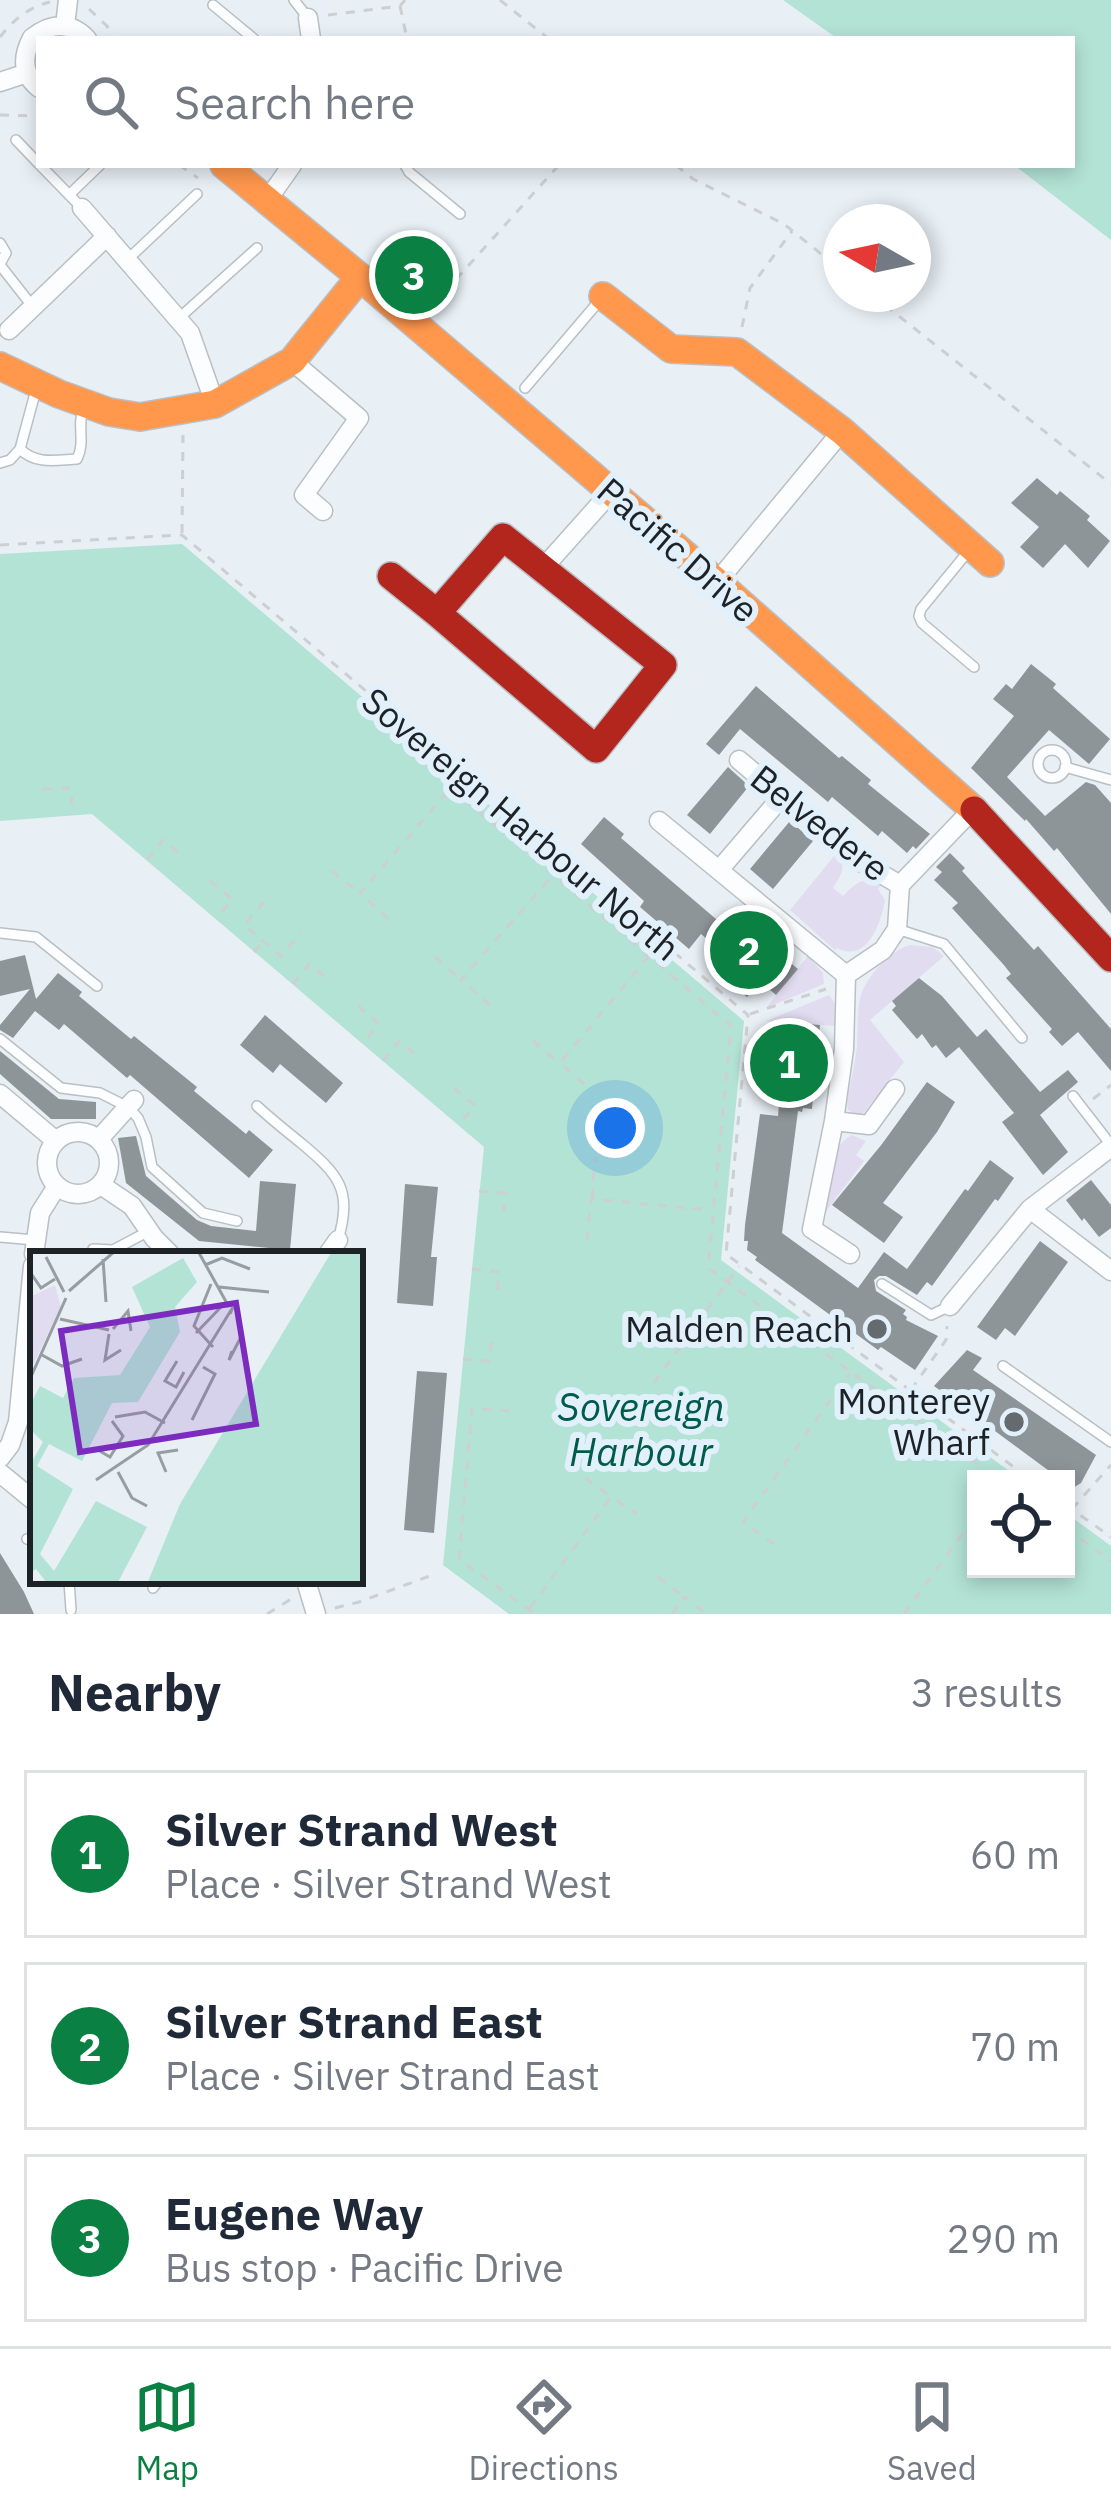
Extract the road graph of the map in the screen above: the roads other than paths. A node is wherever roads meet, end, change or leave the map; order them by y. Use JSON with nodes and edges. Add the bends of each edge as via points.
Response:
{"nodes":[{"id":1,"x":294,"y":0,"type":"edge"},
{"id":2,"x":67,"y":2,"type":"edge"},
{"id":3,"x":214,"y":5,"type":"dead end"},
{"id":4,"x":308,"y":18,"type":"joint"},
{"id":5,"x":65,"y":26,"type":"junction"},
{"id":6,"x":83,"y":36,"type":"edge"},
{"id":7,"x":250,"y":36,"type":"edge"},
{"id":8,"x":311,"y":36,"type":"edge"},
{"id":9,"x":33,"y":81,"type":"edge"},
{"id":10,"x":0,"y":82,"type":"edge"},
{"id":11,"x":16,"y":140,"type":"dead end"},
{"id":12,"x":36,"y":160,"type":"edge"},
{"id":13,"x":44,"y":168,"type":"edge"},
{"id":14,"x":98,"y":168,"type":"edge"},
{"id":15,"x":228,"y":168,"type":"edge"},
{"id":16,"x":290,"y":168,"type":"edge"},
{"id":17,"x":407,"y":168,"type":"edge"},
{"id":18,"x":197,"y":194,"type":"dead end"},
{"id":19,"x":268,"y":199,"type":"junction"},
{"id":20,"x":76,"y":201,"type":"junction"},
{"id":21,"x":460,"y":214,"type":"dead end"},
{"id":22,"x":106,"y":236,"type":"junction"},
{"id":23,"x":0,"y":243,"type":"edge"},
{"id":24,"x":257,"y":248,"type":"dead end"},
{"id":25,"x":127,"y":260,"type":"junction"},
{"id":26,"x":0,"y":265,"type":"edge"},
{"id":27,"x":360,"y":277,"type":"junction"},
{"id":28,"x":603,"y":296,"type":"joint"},
{"id":29,"x":33,"y":307,"type":"junction"},
{"id":30,"x":178,"y":319,"type":"junction"},
{"id":31,"x":9,"y":330,"type":"dead end"},
{"id":32,"x":292,"y":361,"type":"junction"},
{"id":33,"x":2,"y":372,"type":"edge"},
{"id":34,"x":37,"y":385,"type":"junction"},
{"id":35,"x":525,"y":388,"type":"dead end"},
{"id":36,"x":85,"y":404,"type":"junction"},
{"id":37,"x":215,"y":404,"type":"junction"},
{"id":38,"x":842,"y":431,"type":"junction"},
{"id":39,"x":20,"y":449,"type":"junction"},
{"id":40,"x":0,"y":463,"type":"edge"},
{"id":41,"x":611,"y":491,"type":"junction"},
{"id":42,"x":323,"y":511,"type":"dead end"},
{"id":43,"x":981,"y":555,"type":"joint"},
{"id":44,"x":544,"y":567,"type":"junction"},
{"id":45,"x":391,"y":576,"type":"dead end"},
{"id":46,"x":717,"y":581,"type":"junction"},
{"id":47,"x":437,"y":613,"type":"junction"},
{"id":48,"x":974,"y":668,"type":"dead end"},
{"id":49,"x":739,"y":760,"type":"dead end"},
{"id":50,"x":1065,"y":767,"type":"dead end"},
{"id":51,"x":1111,"y":780,"type":"edge"},
{"id":52,"x":772,"y":807,"type":"dead end"},
{"id":53,"x":973,"y":809,"type":"junction"},
{"id":54,"x":659,"y":821,"type":"dead end"},
{"id":55,"x":719,"y":870,"type":"junction"},
{"id":56,"x":901,"y":885,"type":"junction"},
{"id":57,"x":897,"y":929,"type":"junction"},
{"id":58,"x":0,"y":933,"type":"edge"},
{"id":59,"x":1111,"y":958,"type":"edge"},
{"id":60,"x":846,"y":975,"type":"junction"},
{"id":61,"x":97,"y":986,"type":"dead end"},
{"id":62,"x":1022,"y":1038,"type":"dead end"},
{"id":63,"x":0,"y":1039,"type":"edge"},
{"id":64,"x":895,"y":1089,"type":"dead end"},
{"id":65,"x":0,"y":1094,"type":"edge"},
{"id":66,"x":1073,"y":1096,"type":"dead end"},
{"id":67,"x":131,"y":1104,"type":"junction"},
{"id":68,"x":257,"y":1106,"type":"dead end"},
{"id":69,"x":834,"y":1121,"type":"junction"},
{"id":70,"x":99,"y":1139,"type":"junction"},
{"id":71,"x":56,"y":1141,"type":"junction"},
{"id":72,"x":1111,"y":1146,"type":"edge"},
{"id":73,"x":101,"y":1185,"type":"junction"},
{"id":74,"x":57,"y":1186,"type":"junction"},
{"id":75,"x":1030,"y":1209,"type":"junction"},
{"id":76,"x":237,"y":1221,"type":"dead end"},
{"id":77,"x":149,"y":1230,"type":"junction"},
{"id":78,"x":0,"y":1237,"type":"edge"},
{"id":79,"x":35,"y":1247,"type":"edge"},
{"id":80,"x":333,"y":1247,"type":"edge"},
{"id":81,"x":93,"y":1249,"type":"dead end"},
{"id":82,"x":167,"y":1251,"type":"edge"},
{"id":83,"x":850,"y":1254,"type":"dead end"},
{"id":84,"x":1111,"y":1271,"type":"edge"},
{"id":85,"x":882,"y":1284,"type":"dead end"},
{"id":86,"x":950,"y":1306,"type":"joint"},
{"id":87,"x":30,"y":1336,"type":"edge"},
{"id":88,"x":1003,"y":1366,"type":"dead end"},
{"id":89,"x":27,"y":1405,"type":"edge"},
{"id":90,"x":1111,"y":1442,"type":"edge"},
{"id":91,"x":0,"y":1458,"type":"edge"},
{"id":92,"x":0,"y":1473,"type":"edge"},
{"id":93,"x":30,"y":1498,"type":"edge"},
{"id":94,"x":69,"y":1584,"type":"edge"},
{"id":95,"x":71,"y":1610,"type":"dead end"}],
"edges":[{"from":1,"to":4,"type":"lane"},
{"from":2,"to":5,"type":"street"},
{"from":3,"to":7,"type":"lane"},
{"from":4,"to":8,"type":"street"},
{"from":5,"to":6,"type":"street"},
{"from":5,"to":9,"type":"street","via":[[32,38],[26,49]]},
{"from":9,"to":10,"type":"street"},
{"from":11,"to":12,"type":"lane"},
{"from":13,"to":20,"type":"lane"},
{"from":14,"to":20,"type":"lane"},
{"from":15,"to":19,"type":"street","name":"Pacific Drive"},
{"from":16,"to":19,"type":"street"},
{"from":17,"to":21,"type":"lane"},
{"from":18,"to":25,"type":"lane"},
{"from":19,"to":27,"type":"street","name":"Pacific Drive"},
{"from":20,"to":22,"type":"street"},
{"from":22,"to":25,"type":"street"},
{"from":22,"to":29,"type":"street"},
{"from":23,"to":26,"type":"lane"},
{"from":24,"to":30,"type":"lane"},
{"from":25,"to":30,"type":"street"},
{"from":26,"to":29,"type":"lane"},
{"from":27,"to":32,"type":"street"},
{"from":27,"to":41,"type":"street","name":"Pacific Drive"},
{"from":28,"to":35,"type":"lane"},
{"from":28,"to":38,"type":"street","via":[[671,349],[737,352]]},
{"from":29,"to":31,"type":"street"},
{"from":30,"to":37,"type":"street"},
{"from":32,"to":37,"type":"street"},
{"from":32,"to":42,"type":"street","via":[[359,418],[304,495]]},
{"from":33,"to":34,"type":"street"},
{"from":34,"to":36,"type":"street"},
{"from":34,"to":39,"type":"lane"},
{"from":36,"to":37,"type":"street","via":[[140,417]]},
{"from":36,"to":39,"type":"lane","via":[[77,459],[41,461]]},
{"from":38,"to":43,"type":"street"},
{"from":38,"to":46,"type":"street"},
{"from":39,"to":40,"type":"lane"},
{"from":41,"to":44,"type":"street"},
{"from":41,"to":46,"type":"street","name":"Pacific Drive"},
{"from":43,"to":48,"type":"lane","via":[[919,616]]},
{"from":44,"to":47,"type":"street","via":[[503,537]]},
{"from":44,"to":47,"type":"street","via":[[663,664],[596,748]]},
{"from":45,"to":47,"type":"street"},
{"from":46,"to":53,"type":"street","name":"Pacific Drive"},
{"from":49,"to":56,"type":"street","name":"Belvedere","via":[[854,858]]},
{"from":50,"to":51,"type":"lane"},
{"from":52,"to":55,"type":"street"},
{"from":53,"to":56,"type":"street"},
{"from":53,"to":59,"type":"street","name":"Pacific Drive"},
{"from":54,"to":55,"type":"street"},
{"from":55,"to":60,"type":"street"},
{"from":56,"to":57,"type":"street"},
{"from":57,"to":60,"type":"street","via":[[884,950]]},
{"from":57,"to":62,"type":"lane","via":[[944,944]]},
{"from":58,"to":61,"type":"lane","via":[[35,937]]},
{"from":60,"to":69,"type":"street"},
{"from":63,"to":67,"type":"lane","via":[[61,1088]]},
{"from":64,"to":69,"type":"street","via":[[869,1125]]},
{"from":65,"to":71,"type":"street"},
{"from":66,"to":72,"type":"lane"},
{"from":67,"to":70,"type":"street"},
{"from":67,"to":76,"type":"lane","via":[[152,1167],[203,1213]]},
{"from":68,"to":80,"type":"lane","via":[[338,1179],[343,1222]]},
{"from":69,"to":83,"type":"street","via":[[812,1228]]},
{"from":70,"to":71,"type":"street","via":[[77,1132]]},
{"from":70,"to":73,"type":"street","via":[[110,1160]]},
{"from":71,"to":74,"type":"street","via":[[47,1166]]},
{"from":72,"to":75,"type":"street"},
{"from":73,"to":74,"type":"street","via":[[80,1194]]},
{"from":73,"to":77,"type":"street"},
{"from":74,"to":79,"type":"street","via":[[40,1213]]},
{"from":75,"to":84,"type":"street"},
{"from":75,"to":86,"type":"street"},
{"from":77,"to":81,"type":"lane","via":[[113,1250]]},
{"from":77,"to":82,"type":"street"},
{"from":78,"to":79,"type":"lane"},
{"from":85,"to":86,"type":"lane","via":[[931,1315]]},
{"from":87,"to":89,"type":"street"},
{"from":88,"to":90,"type":"lane"},
{"from":89,"to":91,"type":"street"},
{"from":92,"to":93,"type":"street"},
{"from":94,"to":95,"type":"lane"}]}
